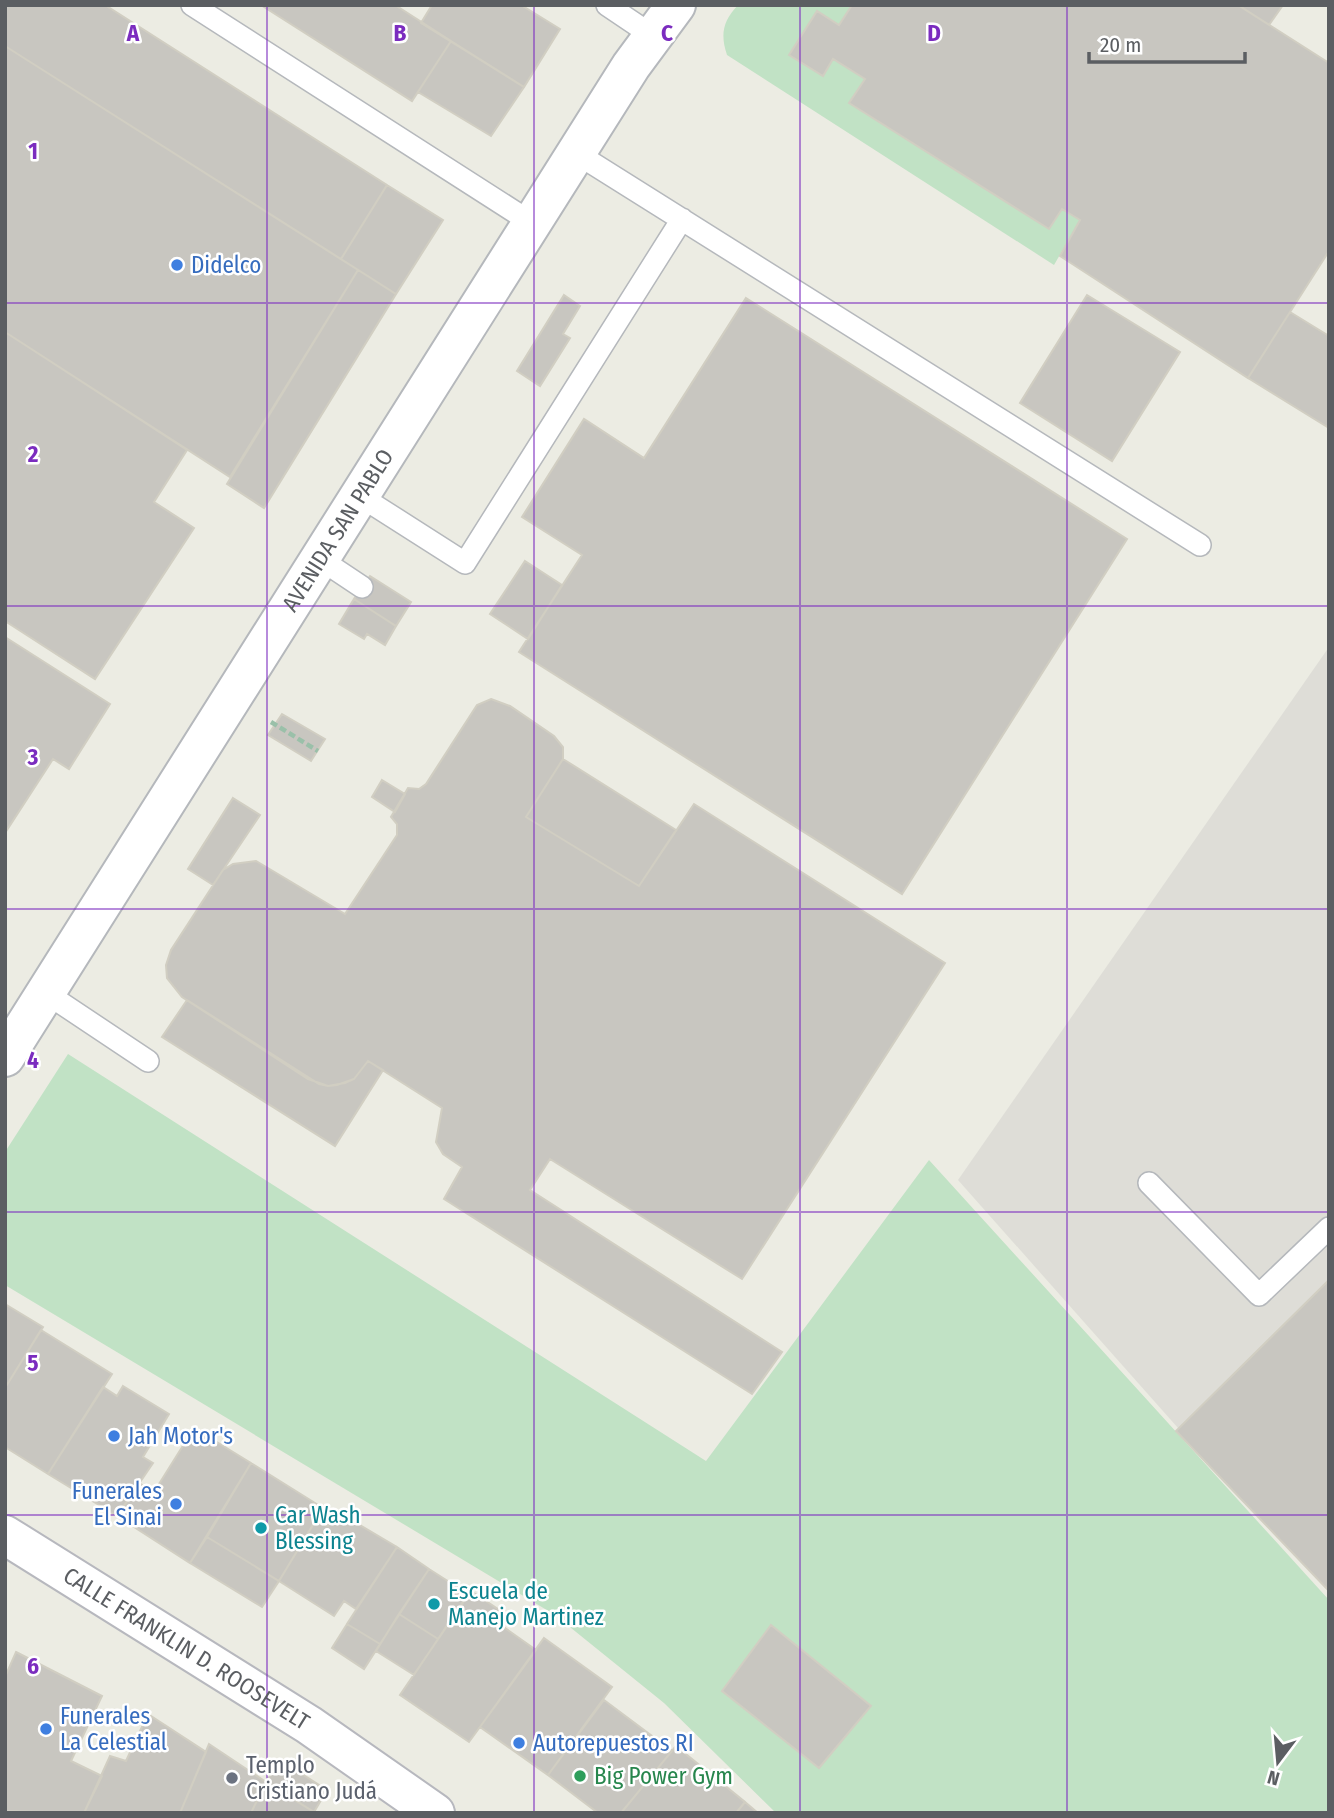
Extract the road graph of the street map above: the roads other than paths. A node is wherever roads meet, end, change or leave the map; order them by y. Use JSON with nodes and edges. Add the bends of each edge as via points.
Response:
{"nodes":[{"id":1,"x":192,"y":5,"type":"edge"},
{"id":2,"x":607,"y":5,"type":"edge"},
{"id":3,"x":676,"y":5,"type":"edge"},
{"id":4,"x":653,"y":36,"type":"junction"},
{"id":5,"x":576,"y":153,"type":"junction"},
{"id":6,"x":682,"y":219,"type":"junction"},
{"id":7,"x":532,"y":223,"type":"junction"},
{"id":8,"x":359,"y":496,"type":"junction"},
{"id":9,"x":1200,"y":545,"type":"dead end"},
{"id":10,"x":320,"y":559,"type":"junction"},
{"id":11,"x":362,"y":587,"type":"dead end"},
{"id":12,"x":46,"y":993,"type":"junction"},
{"id":13,"x":5,"y":1057,"type":"edge"},
{"id":14,"x":148,"y":1061,"type":"dead end"},
{"id":15,"x":1149,"y":1183,"type":"dead end"},
{"id":16,"x":1329,"y":1228,"type":"edge"},
{"id":17,"x":5,"y":1535,"type":"edge"},
{"id":18,"x":435,"y":1813,"type":"edge"}],
"edges":[{"from":1,"to":7,"type":"lane"},
{"from":2,"to":4,"type":"lane"},
{"from":3,"to":4,"type":"street","name":"AVENIDA SAN PABLO"},
{"from":4,"to":5,"type":"street","name":"AVENIDA SAN PABLO"},
{"from":5,"to":6,"type":"lane"},
{"from":5,"to":7,"type":"street","name":"AVENIDA SAN PABLO"},
{"from":6,"to":8,"type":"lane","via":[[465,562]]},
{"from":6,"to":9,"type":"lane"},
{"from":7,"to":8,"type":"street","name":"AVENIDA SAN PABLO"},
{"from":8,"to":10,"type":"street","name":"AVENIDA SAN PABLO"},
{"from":10,"to":11,"type":"lane"},
{"from":10,"to":12,"type":"street","name":"AVENIDA SAN PABLO"},
{"from":12,"to":13,"type":"street","name":"AVENIDA SAN PABLO"},
{"from":12,"to":14,"type":"lane"},
{"from":15,"to":16,"type":"lane","via":[[1259,1295]]},
{"from":17,"to":18,"type":"street","name":"CALLE FRANKLIN D. ROOSEVELT","via":[[309,1726]]}]}
